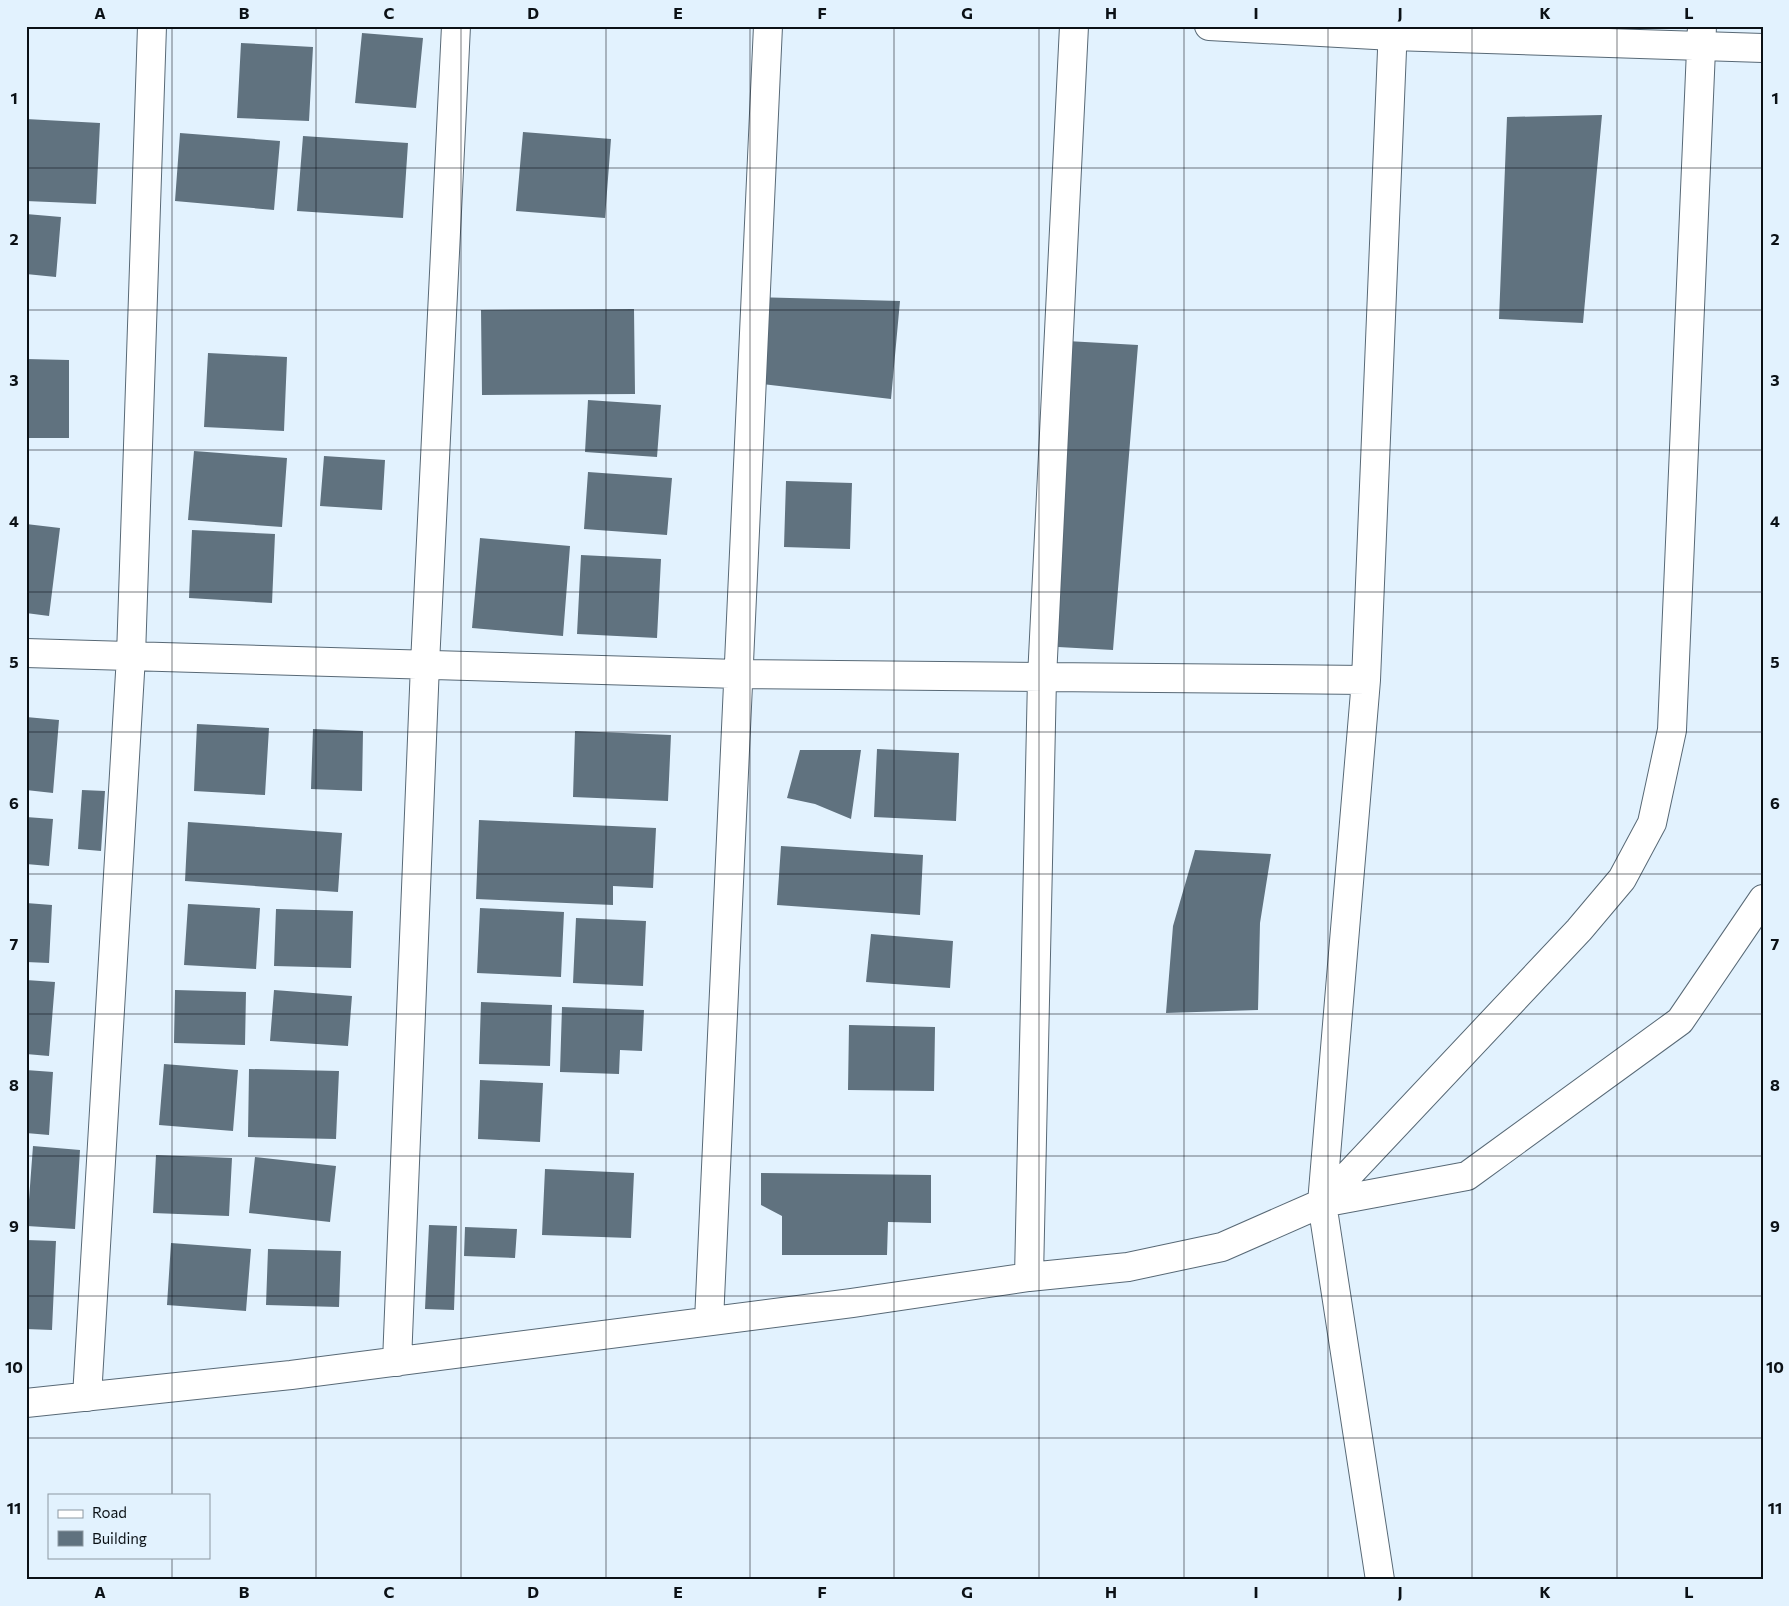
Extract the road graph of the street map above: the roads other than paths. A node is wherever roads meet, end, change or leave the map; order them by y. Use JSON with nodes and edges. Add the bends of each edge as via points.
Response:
{"nodes":[{"id":1,"x":152,"y":26,"type":"edge"},
{"id":2,"x":456,"y":26,"type":"edge"},
{"id":3,"x":768,"y":26,"type":"edge"},
{"id":4,"x":1074,"y":26,"type":"edge"},
{"id":5,"x":1209,"y":26,"type":"edge"},
{"id":6,"x":1393,"y":31,"type":"edge"},
{"id":7,"x":1702,"y":37,"type":"edge"},
{"id":8,"x":1763,"y":48,"type":"edge"},
{"id":9,"x":26,"y":653,"type":"edge"},
{"id":10,"x":131,"y":656,"type":"junction"},
{"id":11,"x":425,"y":664,"type":"junction"},
{"id":12,"x":738,"y":674,"type":"junction"},
{"id":13,"x":1042,"y":678,"type":"junction"},
{"id":14,"x":1366,"y":680,"type":"junction"},
{"id":15,"x":1763,"y":899,"type":"edge"},
{"id":16,"x":1322,"y":1203,"type":"junction"},
{"id":17,"x":1029,"y":1277,"type":"junction"},
{"id":18,"x":709,"y":1321,"type":"junction"},
{"id":19,"x":397,"y":1362,"type":"junction"},
{"id":20,"x":87,"y":1398,"type":"junction"},
{"id":21,"x":26,"y":1403,"type":"edge"},
{"id":22,"x":1380,"y":1580,"type":"edge"}],
"edges":[{"from":1,"to":10,"type":"street"},
{"from":2,"to":11,"type":"street"},
{"from":3,"to":12,"type":"street"},
{"from":4,"to":13,"type":"street"},
{"from":5,"to":6,"type":"street"},
{"from":6,"to":7,"type":"street"},
{"from":6,"to":14,"type":"street"},
{"from":7,"to":8,"type":"street"},
{"from":7,"to":16,"type":"street","via":[[1672,730],[1652,823],[1622,879],[1578,930]]},
{"from":9,"to":10,"type":"street"},
{"from":10,"to":11,"type":"street"},
{"from":10,"to":20,"type":"street"},
{"from":11,"to":12,"type":"street"},
{"from":11,"to":19,"type":"street"},
{"from":12,"to":13,"type":"street"},
{"from":12,"to":18,"type":"street"},
{"from":13,"to":14,"type":"street"},
{"from":13,"to":17,"type":"street"},
{"from":14,"to":16,"type":"street"},
{"from":15,"to":16,"type":"street","via":[[1680,1021],[1467,1176]]},
{"from":16,"to":17,"type":"street","via":[[1222,1247],[1128,1267]]},
{"from":16,"to":22,"type":"street"},
{"from":17,"to":18,"type":"street"},
{"from":18,"to":19,"type":"street"},
{"from":19,"to":20,"type":"street"},
{"from":20,"to":21,"type":"street"}]}
